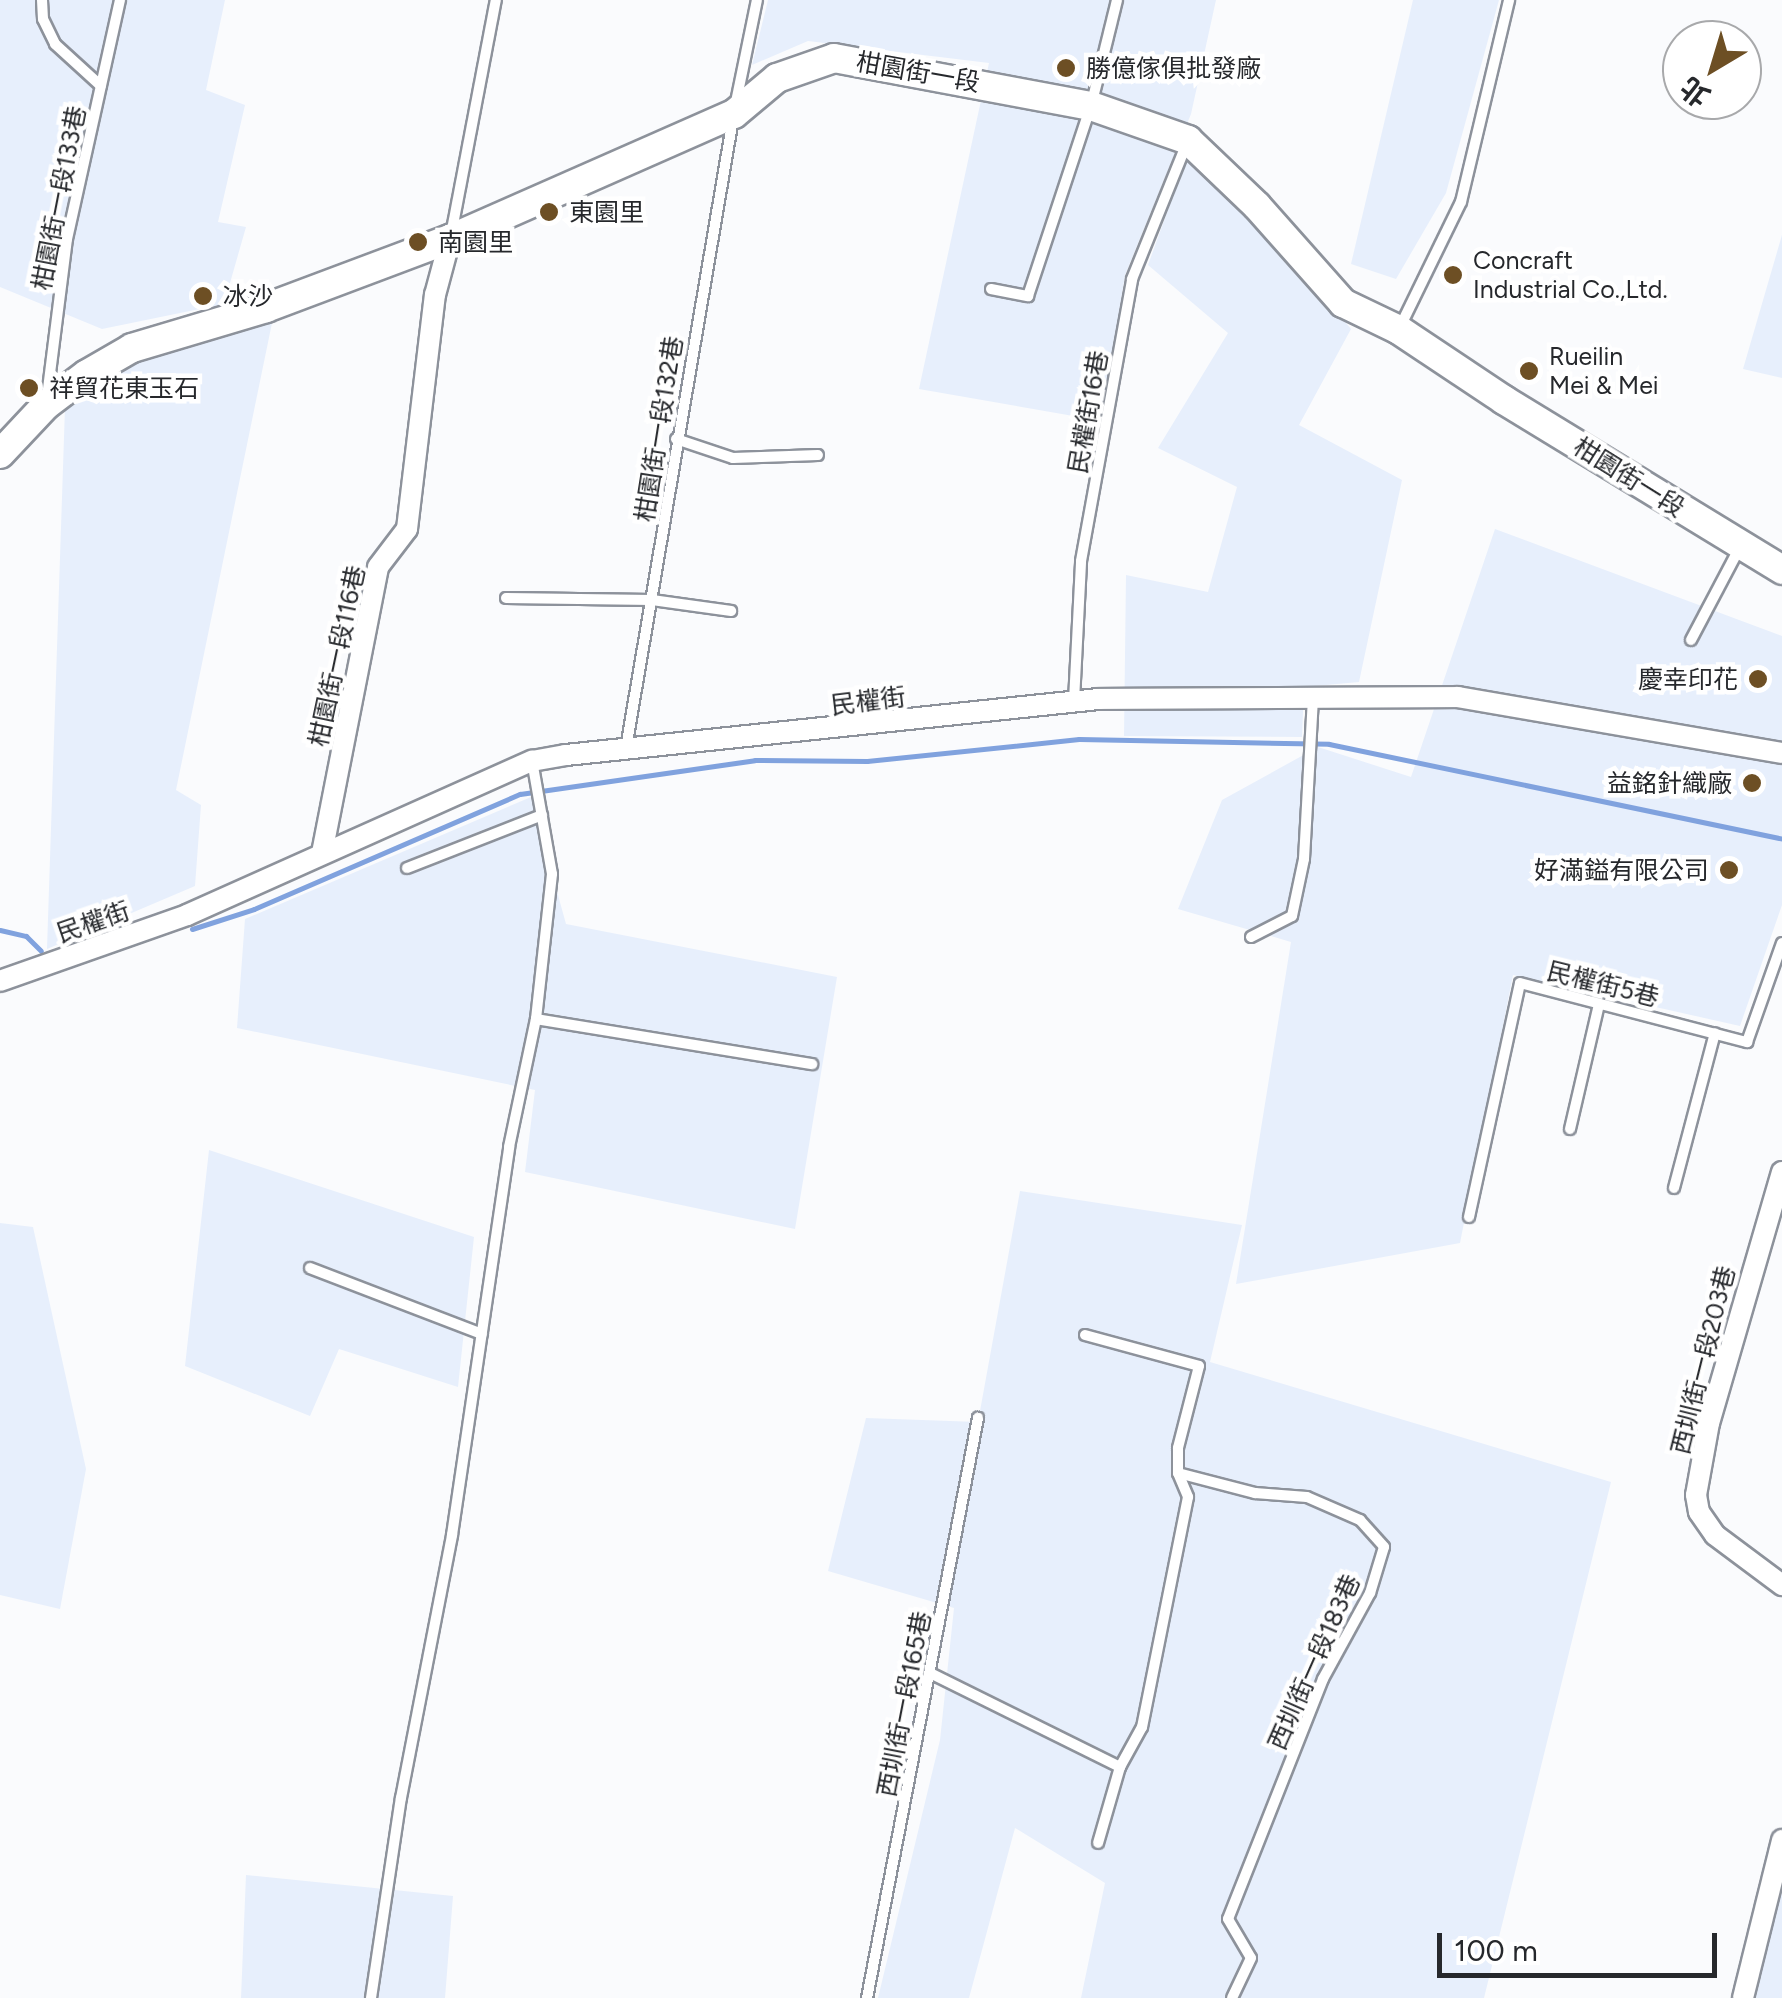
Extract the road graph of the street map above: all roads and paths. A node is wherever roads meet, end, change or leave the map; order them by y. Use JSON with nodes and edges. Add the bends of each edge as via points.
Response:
{"nodes":[{"id":1,"x":42,"y":0,"type":"edge"},
{"id":2,"x":120,"y":0,"type":"edge"},
{"id":3,"x":496,"y":0,"type":"edge"},
{"id":4,"x":757,"y":0,"type":"edge"},
{"id":5,"x":1117,"y":0,"type":"edge"},
{"id":6,"x":1509,"y":0,"type":"edge"},
{"id":7,"x":101,"y":86,"type":"junction"},
{"id":8,"x":1091,"y":106,"type":"junction"},
{"id":9,"x":734,"y":114,"type":"junction"},
{"id":10,"x":1188,"y":140,"type":"junction"},
{"id":11,"x":450,"y":239,"type":"junction"},
{"id":12,"x":991,"y":289,"type":"dead end"},
{"id":13,"x":1399,"y":330,"type":"junction"},
{"id":14,"x":46,"y":405,"type":"junction"},
{"id":15,"x":676,"y":439,"type":"junction"},
{"id":16,"x":0,"y":454,"type":"edge"},
{"id":17,"x":818,"y":456,"type":"dead end"},
{"id":18,"x":1740,"y":546,"type":"junction"},
{"id":19,"x":1782,"y":570,"type":"edge"},
{"id":20,"x":506,"y":598,"type":"dead end"},
{"id":21,"x":652,"y":600,"type":"junction"},
{"id":22,"x":731,"y":611,"type":"dead end"},
{"id":23,"x":1691,"y":640,"type":"dead end"},
{"id":24,"x":1313,"y":700,"type":"junction"},
{"id":25,"x":1074,"y":702,"type":"junction"},
{"id":26,"x":626,"y":750,"type":"junction"},
{"id":27,"x":1782,"y":753,"type":"edge"},
{"id":28,"x":532,"y":761,"type":"junction"},
{"id":29,"x":542,"y":815,"type":"junction"},
{"id":30,"x":322,"y":853,"type":"junction"},
{"id":31,"x":407,"y":868,"type":"dead end"},
{"id":32,"x":1251,"y":937,"type":"dead end"},
{"id":33,"x":1782,"y":942,"type":"edge"},
{"id":34,"x":0,"y":981,"type":"edge"},
{"id":35,"x":1600,"y":1004,"type":"junction"},
{"id":36,"x":536,"y":1018,"type":"junction"},
{"id":37,"x":1715,"y":1033,"type":"junction"},
{"id":38,"x":812,"y":1064,"type":"dead end"},
{"id":39,"x":1570,"y":1129,"type":"dead end"},
{"id":40,"x":1782,"y":1172,"type":"edge"},
{"id":41,"x":1674,"y":1188,"type":"dead end"},
{"id":42,"x":1469,"y":1217,"type":"dead end"},
{"id":43,"x":310,"y":1268,"type":"dead end"},
{"id":44,"x":482,"y":1334,"type":"junction"},
{"id":45,"x":1085,"y":1336,"type":"dead end"},
{"id":46,"x":978,"y":1418,"type":"dead end"},
{"id":47,"x":1178,"y":1473,"type":"junction"},
{"id":48,"x":1782,"y":1585,"type":"edge"},
{"id":49,"x":930,"y":1673,"type":"junction"},
{"id":50,"x":1120,"y":1767,"type":"junction"},
{"id":51,"x":1782,"y":1840,"type":"edge"},
{"id":52,"x":1098,"y":1843,"type":"dead end"},
{"id":53,"x":371,"y":1998,"type":"edge"},
{"id":54,"x":867,"y":1998,"type":"edge"},
{"id":55,"x":1232,"y":1998,"type":"edge"},
{"id":56,"x":1743,"y":1998,"type":"edge"}],
"edges":[{"from":1,"to":7,"type":"lane","via":[[55,44]]},
{"from":2,"to":7,"type":"lane","name":"柑園街一段133巷"},
{"from":3,"to":11,"type":"lane"},
{"from":4,"to":9,"type":"lane","name":"柑園街一段132巷"},
{"from":5,"to":8,"type":"lane"},
{"from":6,"to":13,"type":"lane","via":[[1462,202]]},
{"from":7,"to":14,"type":"lane","name":"柑園街一段133巷","via":[[66,239]]},
{"from":8,"to":9,"type":"street","name":"柑園街一段","via":[[834,58],[777,78]]},
{"from":8,"to":10,"type":"street","name":"柑園街一段"},
{"from":8,"to":12,"type":"lane","via":[[1028,296]]},
{"from":9,"to":11,"type":"street","name":"柑園街一段"},
{"from":9,"to":15,"type":"lane","name":"柑園街一段132巷"},
{"from":10,"to":13,"type":"street","name":"柑園街一段","via":[[1344,303]]},
{"from":10,"to":25,"type":"lane","name":"民權街16巷","via":[[1132,278],[1081,561]]},
{"from":11,"to":14,"type":"street","name":"柑園街一段","via":[[266,308],[132,348]]},
{"from":11,"to":30,"type":"street","name":"柑園街一段116巷","via":[[435,295],[407,529],[378,567]]},
{"from":13,"to":18,"type":"street","name":"柑園街一段"},
{"from":14,"to":16,"type":"street","name":"柑園街一段"},
{"from":15,"to":17,"type":"lane","via":[[733,458]]},
{"from":15,"to":21,"type":"lane","name":"柑園街一段132巷"},
{"from":18,"to":19,"type":"street","name":"柑園街一段"},
{"from":18,"to":23,"type":"lane"},
{"from":20,"to":21,"type":"lane"},
{"from":21,"to":22,"type":"lane"},
{"from":21,"to":26,"type":"lane","name":"柑園街一段132巷"},
{"from":24,"to":25,"type":"street","name":"民權街"},
{"from":24,"to":27,"type":"street","name":"民權街","via":[[1458,697]]},
{"from":24,"to":32,"type":"lane","via":[[1304,859],[1292,916]]},
{"from":25,"to":26,"type":"street","name":"民權街"},
{"from":26,"to":28,"type":"street","name":"民權街"},
{"from":28,"to":29,"type":"lane"},
{"from":28,"to":30,"type":"street","name":"民權街"},
{"from":29,"to":31,"type":"lane"},
{"from":29,"to":36,"type":"lane","via":[[552,874]]},
{"from":30,"to":34,"type":"street","name":"民權街","via":[[187,915]]},
{"from":33,"to":37,"type":"lane","name":"民權街5巷","via":[[1747,1042]]},
{"from":35,"to":37,"type":"lane","name":"民權街5巷"},
{"from":35,"to":39,"type":"lane"},
{"from":35,"to":42,"type":"lane","name":"民權街5巷","via":[[1520,984]]},
{"from":36,"to":38,"type":"lane"},
{"from":36,"to":44,"type":"lane"},
{"from":37,"to":41,"type":"lane"},
{"from":40,"to":48,"type":"street","name":"西圳街一段203巷","via":[[1696,1494],[1715,1534]]},
{"from":43,"to":44,"type":"lane"},
{"from":44,"to":53,"type":"lane"},
{"from":45,"to":47,"type":"lane","via":[[1199,1366]]},
{"from":46,"to":49,"type":"lane","name":"西圳街一段165巷"},
{"from":47,"to":50,"type":"lane","via":[[1188,1497],[1142,1726]]},
{"from":47,"to":55,"type":"lane","name":"西圳街一段183巷","via":[[1255,1493],[1308,1497],[1360,1520],[1384,1547],[1370,1593],[1323,1678],[1228,1918],[1251,1958]]},
{"from":49,"to":50,"type":"lane"},
{"from":49,"to":54,"type":"lane","name":"西圳街一段165巷"},
{"from":50,"to":52,"type":"lane"},
{"from":51,"to":56,"type":"street"}]}
